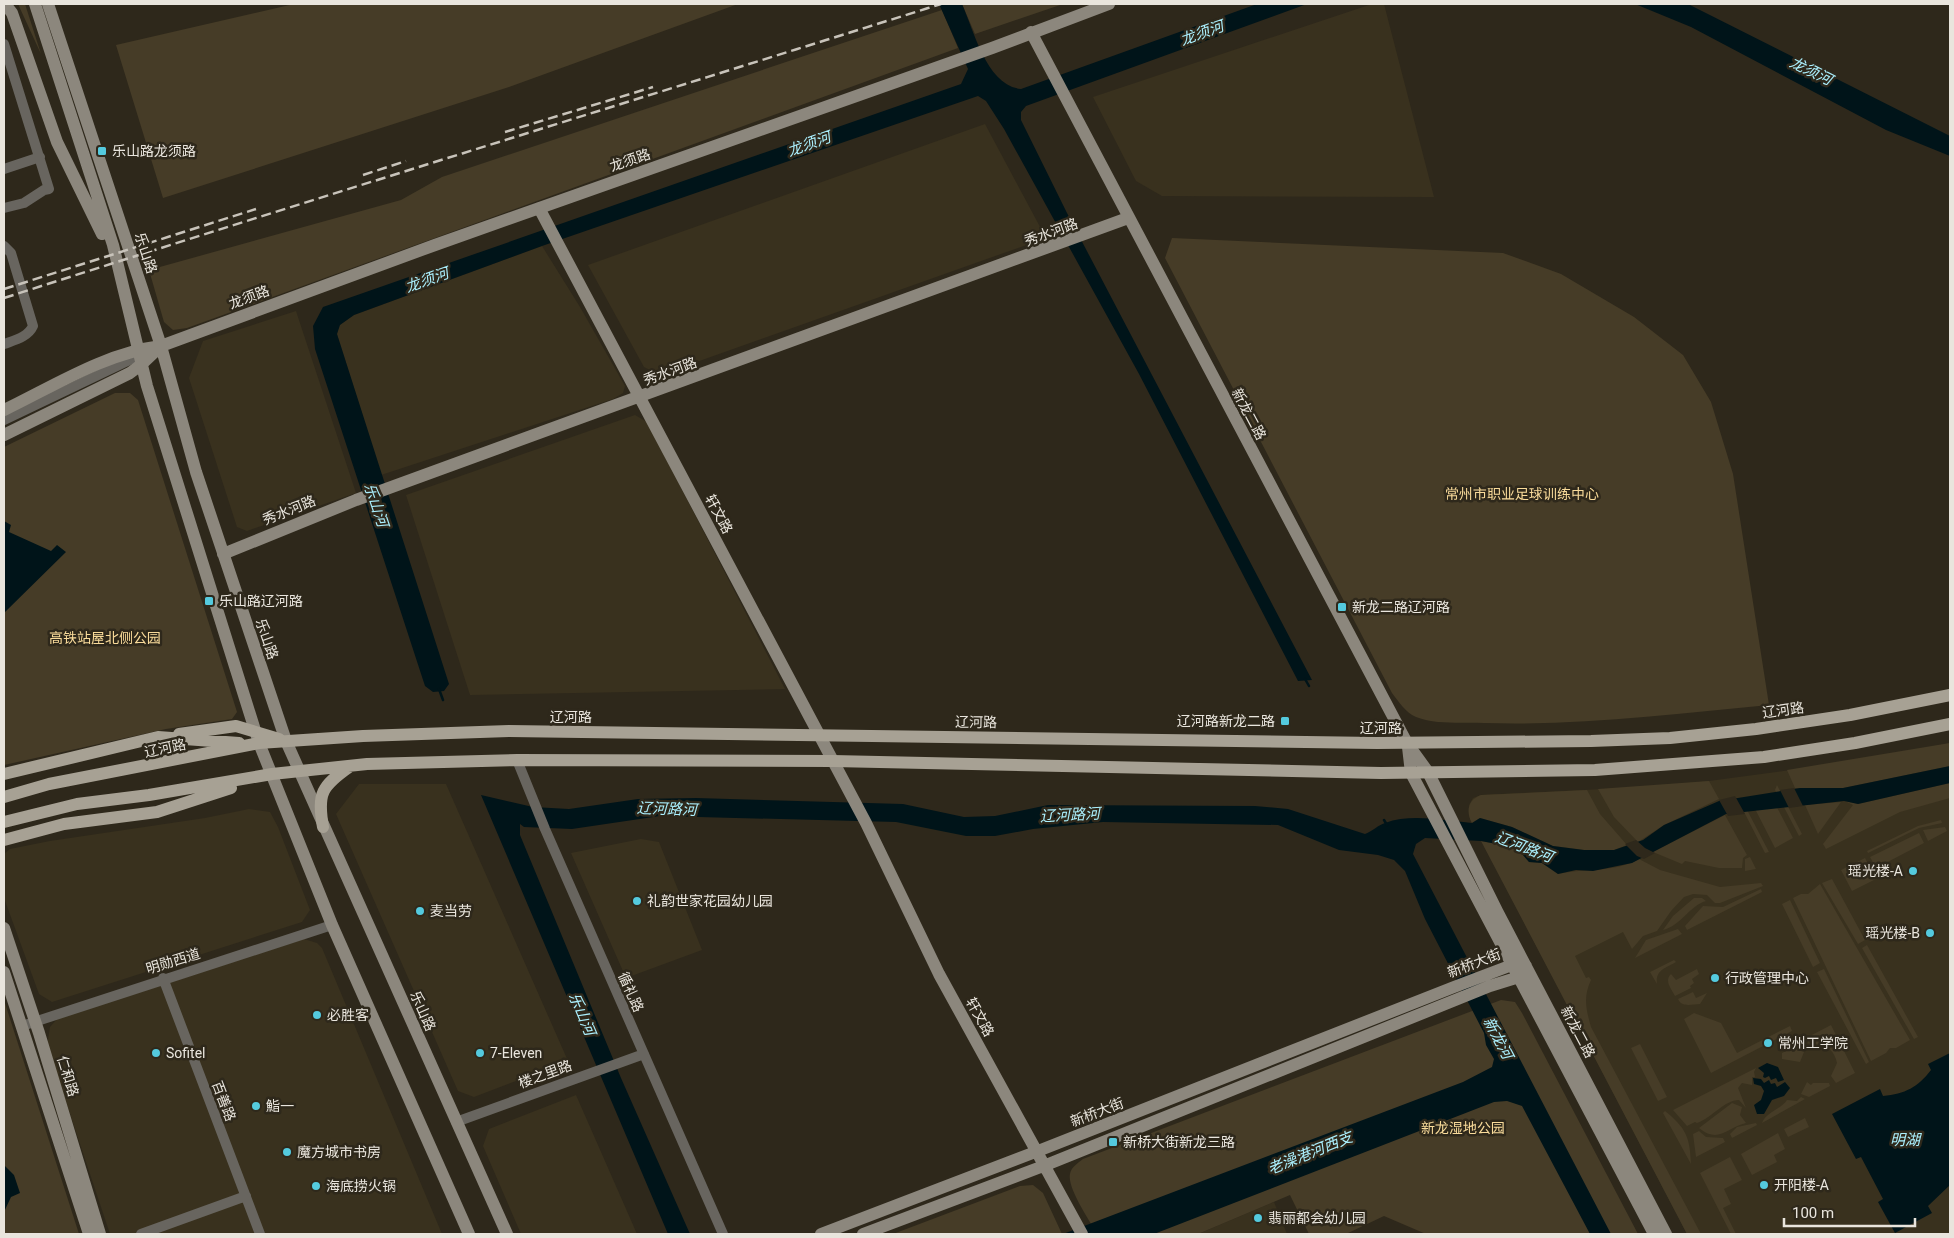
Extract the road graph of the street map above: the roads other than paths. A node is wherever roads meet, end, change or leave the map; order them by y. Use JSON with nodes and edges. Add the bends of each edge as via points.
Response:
{"nodes":[{"id":1,"x":5,"y":4,"type":"edge"},
{"id":2,"x":35,"y":4,"type":"edge"},
{"id":3,"x":48,"y":4,"type":"edge"},
{"id":4,"x":1109,"y":4,"type":"edge"},
{"id":5,"x":1031,"y":32,"type":"junction"},
{"id":6,"x":4,"y":44,"type":"edge"},
{"id":7,"x":40,"y":157,"type":"junction"},
{"id":8,"x":4,"y":169,"type":"edge"},
{"id":9,"x":4,"y":208,"type":"edge"},
{"id":10,"x":539,"y":208,"type":"junction"},
{"id":11,"x":1128,"y":218,"type":"junction"},
{"id":12,"x":4,"y":246,"type":"edge"},
{"id":13,"x":124,"y":287,"type":"junction"},
{"id":14,"x":4,"y":344,"type":"edge"},
{"id":15,"x":161,"y":346,"type":"junction"},
{"id":16,"x":140,"y":356,"type":"junction"},
{"id":17,"x":639,"y":398,"type":"junction"},
{"id":18,"x":4,"y":410,"type":"edge"},
{"id":19,"x":4,"y":420,"type":"edge"},
{"id":20,"x":4,"y":435,"type":"edge"},
{"id":21,"x":223,"y":554,"type":"junction"},
{"id":22,"x":1950,"y":695,"type":"edge"},
{"id":23,"x":1950,"y":724,"type":"edge"},
{"id":24,"x":819,"y":734,"type":"junction"},
{"id":25,"x":257,"y":738,"type":"junction"},
{"id":26,"x":286,"y":741,"type":"junction"},
{"id":27,"x":1407,"y":742,"type":"junction"},
{"id":28,"x":517,"y":760,"type":"junction"},
{"id":29,"x":833,"y":761,"type":"junction"},
{"id":30,"x":349,"y":766,"type":"junction"},
{"id":31,"x":298,"y":772,"type":"junction"},
{"id":32,"x":1428,"y":772,"type":"junction"},
{"id":33,"x":1412,"y":773,"type":"junction"},
{"id":34,"x":4,"y":774,"type":"edge"},
{"id":35,"x":272,"y":774,"type":"junction"},
{"id":36,"x":4,"y":797,"type":"edge"},
{"id":37,"x":4,"y":822,"type":"edge"},
{"id":38,"x":323,"y":827,"type":"junction"},
{"id":39,"x":4,"y":840,"type":"edge"},
{"id":40,"x":1457,"y":845,"type":"junction"},
{"id":41,"x":332,"y":924,"type":"junction"},
{"id":42,"x":4,"y":928,"type":"edge"},
{"id":43,"x":1512,"y":965,"type":"junction"},
{"id":44,"x":4,"y":972,"type":"edge"},
{"id":45,"x":1522,"y":972,"type":"junction"},
{"id":46,"x":163,"y":978,"type":"junction"},
{"id":47,"x":1487,"y":981,"type":"junction"},
{"id":48,"x":28,"y":1024,"type":"junction"},
{"id":49,"x":644,"y":1054,"type":"junction"},
{"id":50,"x":456,"y":1122,"type":"junction"},
{"id":51,"x":1038,"y":1151,"type":"junction"},
{"id":52,"x":1046,"y":1164,"type":"junction"},
{"id":53,"x":246,"y":1196,"type":"junction"},
{"id":54,"x":89,"y":1234,"type":"edge"},
{"id":55,"x":100,"y":1234,"type":"edge"},
{"id":56,"x":141,"y":1234,"type":"edge"},
{"id":57,"x":260,"y":1234,"type":"edge"},
{"id":58,"x":469,"y":1234,"type":"edge"},
{"id":59,"x":507,"y":1234,"type":"edge"},
{"id":60,"x":723,"y":1234,"type":"edge"},
{"id":61,"x":821,"y":1234,"type":"edge"},
{"id":62,"x":863,"y":1234,"type":"edge"},
{"id":63,"x":1082,"y":1234,"type":"edge"},
{"id":64,"x":1654,"y":1234,"type":"edge"},
{"id":65,"x":1666,"y":1234,"type":"edge"}],
"edges":[{"from":1,"to":13,"type":"street","via":[[12,13],[57,142],[98,223]]},
{"from":2,"to":13,"type":"street","name":"乐山路","via":[[83,147]]},
{"from":3,"to":15,"type":"street","name":"乐山路"},
{"from":4,"to":5,"type":"street","name":"龙须路"},
{"from":5,"to":10,"type":"street","name":"龙须路"},
{"from":5,"to":11,"type":"street","name":"新龙二路"},
{"from":6,"to":7,"type":"street"},
{"from":7,"to":8,"type":"street"},
{"from":7,"to":9,"type":"street","via":[[49,189],[24,203]]},
{"from":10,"to":15,"type":"street","name":"龙须路"},
{"from":10,"to":17,"type":"street","name":"轩文路"},
{"from":11,"to":17,"type":"street","name":"秀水河路"},
{"from":11,"to":27,"type":"street","name":"新龙二路"},
{"from":12,"to":14,"type":"street","via":[[11,253],[33,326],[31,332]]},
{"from":13,"to":16,"type":"street","name":"乐山路"},
{"from":15,"to":16,"type":"street","name":"龙须路"},
{"from":15,"to":21,"type":"street","name":"乐山路"},
{"from":16,"to":18,"type":"street","name":"龙须路","via":[[117,355]]},
{"from":16,"to":19,"type":"street"},
{"from":16,"to":20,"type":"street","name":"龙须路","via":[[130,373]]},
{"from":16,"to":25,"type":"street","name":"乐山路"},
{"from":17,"to":21,"type":"street","name":"秀水河路","via":[[356,500]]},
{"from":17,"to":24,"type":"street","name":"轩文路"},
{"from":21,"to":26,"type":"street","name":"乐山路"},
{"from":22,"to":27,"type":"main road","name":"辽河路","via":[[1850,715],[1670,738]]},
{"from":23,"to":32,"type":"main road","via":[[1764,757],[1682,765],[1595,770]]},
{"from":24,"to":26,"type":"main road","name":"辽河路","via":[[510,731]]},
{"from":24,"to":27,"type":"main road","name":"辽河路"},
{"from":24,"to":29,"type":"street","name":"轩文路"},
{"from":25,"to":26,"type":"main road","name":"辽河路"},
{"from":25,"to":34,"type":"main road","via":[[158,737]]},
{"from":25,"to":35,"type":"street","name":"乐山路"},
{"from":25,"to":36,"type":"main road","name":"辽河路"},
{"from":26,"to":31,"type":"street","name":"乐山路"},
{"from":27,"to":32,"type":"street"},
{"from":27,"to":33,"type":"street"},
{"from":28,"to":29,"type":"main road"},
{"from":28,"to":30,"type":"main road"},
{"from":28,"to":49,"type":"street","name":"循礼路"},
{"from":29,"to":33,"type":"main road"},
{"from":29,"to":51,"type":"street","name":"轩文路","via":[[939,974]]},
{"from":30,"to":31,"type":"main road"},
{"from":30,"to":38,"type":"main road","via":[[330,780],[323,790],[319,805]]},
{"from":31,"to":35,"type":"main road"},
{"from":31,"to":38,"type":"street","name":"乐山路"},
{"from":32,"to":33,"type":"main road"},
{"from":32,"to":40,"type":"street","via":[[1448,813]]},
{"from":33,"to":40,"type":"street","via":[[1435,815]]},
{"from":35,"to":37,"type":"main road","via":[[68,806]]},
{"from":35,"to":39,"type":"main road","via":[[157,812],[64,824]]},
{"from":35,"to":41,"type":"street","name":"乐山路"},
{"from":38,"to":50,"type":"street","name":"乐山路"},
{"from":40,"to":43,"type":"street","name":"新龙二路"},
{"from":40,"to":45,"type":"street","name":"新龙二路"},
{"from":41,"to":46,"type":"street","name":"明勋西道"},
{"from":41,"to":58,"type":"street","name":"乐山路"},
{"from":42,"to":48,"type":"street","name":"仁和路"},
{"from":43,"to":45,"type":"street","name":"新龙二路"},
{"from":43,"to":47,"type":"street","name":"新桥大街"},
{"from":44,"to":48,"type":"street","name":"仁和路"},
{"from":45,"to":47,"type":"street","name":"新桥大街"},
{"from":45,"to":64,"type":"street","name":"新龙二路"},
{"from":45,"to":65,"type":"street","name":"新龙二路"},
{"from":46,"to":48,"type":"street","name":"明勋西道"},
{"from":46,"to":53,"type":"street","name":"百善路"},
{"from":47,"to":51,"type":"street","name":"新桥大街","via":[[1454,987]]},
{"from":47,"to":52,"type":"street","name":"新桥大街","via":[[1460,998]]},
{"from":48,"to":54,"type":"street","name":"仁和路"},
{"from":48,"to":55,"type":"street","name":"仁和路"},
{"from":49,"to":50,"type":"street","name":"楼之里路"},
{"from":49,"to":60,"type":"street","name":"循礼路"},
{"from":50,"to":59,"type":"street","name":"乐山路"},
{"from":51,"to":52,"type":"street","name":"轩文路"},
{"from":51,"to":61,"type":"street","name":"新桥大街"},
{"from":52,"to":62,"type":"street","name":"新桥大街"},
{"from":52,"to":63,"type":"street","name":"轩文路"},
{"from":53,"to":56,"type":"street"},
{"from":53,"to":57,"type":"street","name":"百善路"}]}
